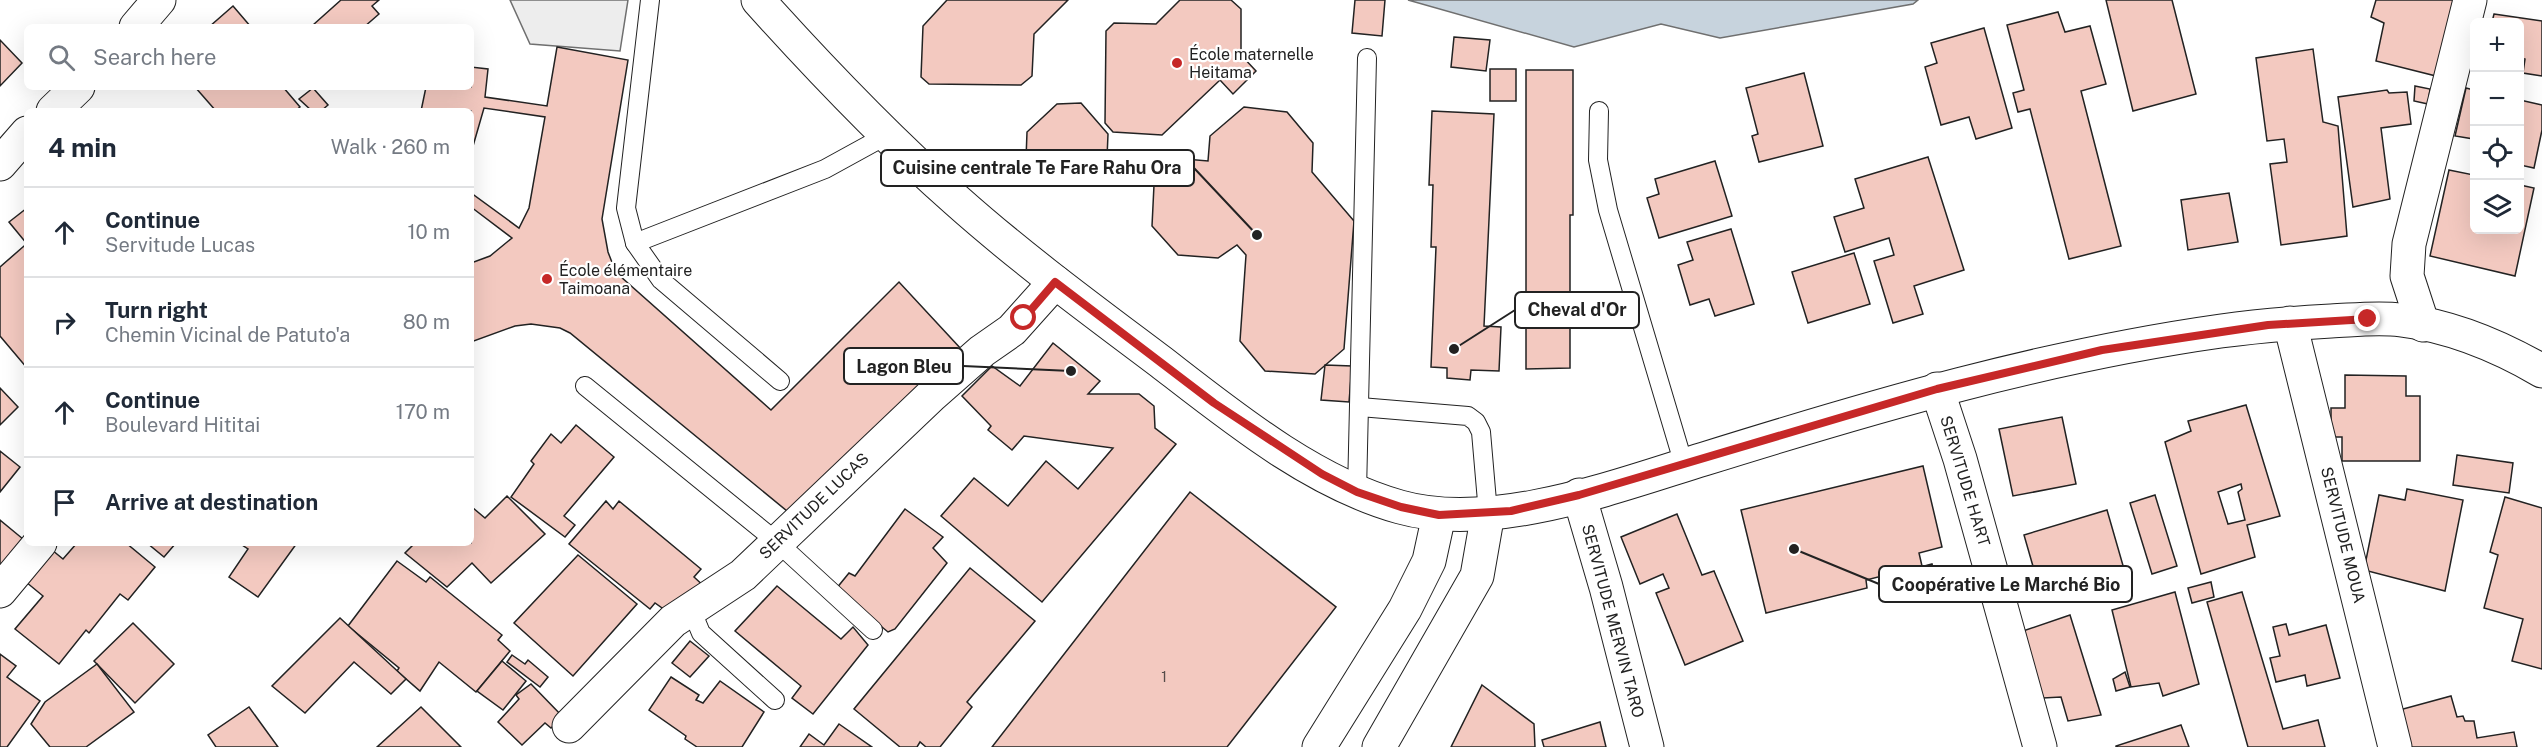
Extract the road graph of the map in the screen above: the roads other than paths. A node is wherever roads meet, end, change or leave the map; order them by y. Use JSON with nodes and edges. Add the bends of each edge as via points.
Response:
{"nodes":[{"id":1,"x":159,"y":0,"type":"edge"},
{"id":2,"x":650,"y":0,"type":"edge"},
{"id":3,"x":758,"y":0,"type":"edge"},
{"id":4,"x":2470,"y":0,"type":"edge"},
{"id":5,"x":139,"y":24,"type":"edge"},
{"id":6,"x":1367,"y":58,"type":"dead end"},
{"id":7,"x":75,"y":90,"type":"edge"},
{"id":8,"x":56,"y":108,"type":"edge"},
{"id":9,"x":1599,"y":111,"type":"dead end"},
{"id":10,"x":887,"y":135,"type":"junction"},
{"id":11,"x":24,"y":136,"type":"edge"},
{"id":12,"x":0,"y":164,"type":"edge"},
{"id":13,"x":635,"y":243,"type":"junction"},
{"id":14,"x":1055,"y":282,"type":"junction"},
{"id":15,"x":2279,"y":324,"type":"junction"},
{"id":16,"x":2423,"y":325,"type":"junction"},
{"id":17,"x":2542,"y":371,"type":"edge"},
{"id":18,"x":780,"y":381,"type":"dead end"},
{"id":19,"x":585,"y":386,"type":"dead end"},
{"id":20,"x":1937,"y":389,"type":"junction"},
{"id":21,"x":1360,"y":406,"type":"junction"},
{"id":22,"x":1684,"y":465,"type":"junction"},
{"id":23,"x":1357,"y":492,"type":"junction"},
{"id":24,"x":1579,"y":495,"type":"junction"},
{"id":25,"x":1488,"y":513,"type":"junction"},
{"id":26,"x":1439,"y":515,"type":"junction"},
{"id":27,"x":777,"y":542,"type":"junction"},
{"id":28,"x":38,"y":546,"type":"edge"},
{"id":29,"x":0,"y":591,"type":"edge"},
{"id":30,"x":691,"y":609,"type":"junction"},
{"id":31,"x":873,"y":630,"type":"dead end"},
{"id":32,"x":775,"y":700,"type":"dead end"},
{"id":33,"x":569,"y":726,"type":"dead end"},
{"id":34,"x":1319,"y":747,"type":"edge"},
{"id":35,"x":1379,"y":747,"type":"edge"},
{"id":36,"x":1647,"y":747,"type":"edge"},
{"id":37,"x":2040,"y":747,"type":"edge"},
{"id":38,"x":2374,"y":747,"type":"edge"},
{"id":39,"x":2396,"y":747,"type":"edge"}],
"edges":[{"from":1,"to":5,"type":"street"},
{"from":2,"to":13,"type":"lane","via":[[626,208]]},
{"from":3,"to":10,"type":"street"},
{"from":4,"to":16,"type":"street","via":[[2409,244],[2407,276]]},
{"from":6,"to":21,"type":"lane"},
{"from":7,"to":8,"type":"street"},
{"from":9,"to":22,"type":"lane","via":[[1598,160],[1608,210]]},
{"from":10,"to":13,"type":"lane","via":[[825,169]]},
{"from":10,"to":14,"type":"street","via":[[958,202]]},
{"from":11,"to":12,"type":"street"},
{"from":13,"to":18,"type":"lane","via":[[661,280]]},
{"from":14,"to":23,"type":"street","via":[[1214,403],[1322,474]]},
{"from":14,"to":27,"type":"street","name":"SERVITUDE LUCAS","via":[[1012,330],[932,395]]},
{"from":15,"to":16,"type":"street","via":[[2368,319]]},
{"from":15,"to":20,"type":"street","via":[[2102,350]]},
{"from":15,"to":38,"type":"street","name":"SERVITUDE MOUA"},
{"from":15,"to":39,"type":"street","name":"SERVITUDE MOUA"},
{"from":16,"to":17,"type":"street","via":[[2488,344]]},
{"from":19,"to":27,"type":"lane"},
{"from":20,"to":22,"type":"street"},
{"from":20,"to":37,"type":"street","name":"SERVITUDE HART"},
{"from":21,"to":23,"type":"lane"},
{"from":21,"to":25,"type":"lane","via":[[1468,416],[1476,422],[1481,432]]},
{"from":22,"to":24,"type":"street"},
{"from":23,"to":26,"type":"street"},
{"from":24,"to":25,"type":"street"},
{"from":24,"to":36,"type":"street","name":"SERVITUDE MERVIN TARO"},
{"from":25,"to":26,"type":"street"},
{"from":25,"to":35,"type":"street","via":[[1477,576]]},
{"from":26,"to":34,"type":"street","via":[[1430,561],[1405,609]]},
{"from":27,"to":30,"type":"street","name":"SERVITUDE LUCAS","via":[[742,575]]},
{"from":27,"to":31,"type":"lane"},
{"from":28,"to":29,"type":"street"},
{"from":30,"to":32,"type":"lane","via":[[701,633]]},
{"from":30,"to":33,"type":"street","name":"SERVITUDE LUCAS","via":[[673,621]]}]}
